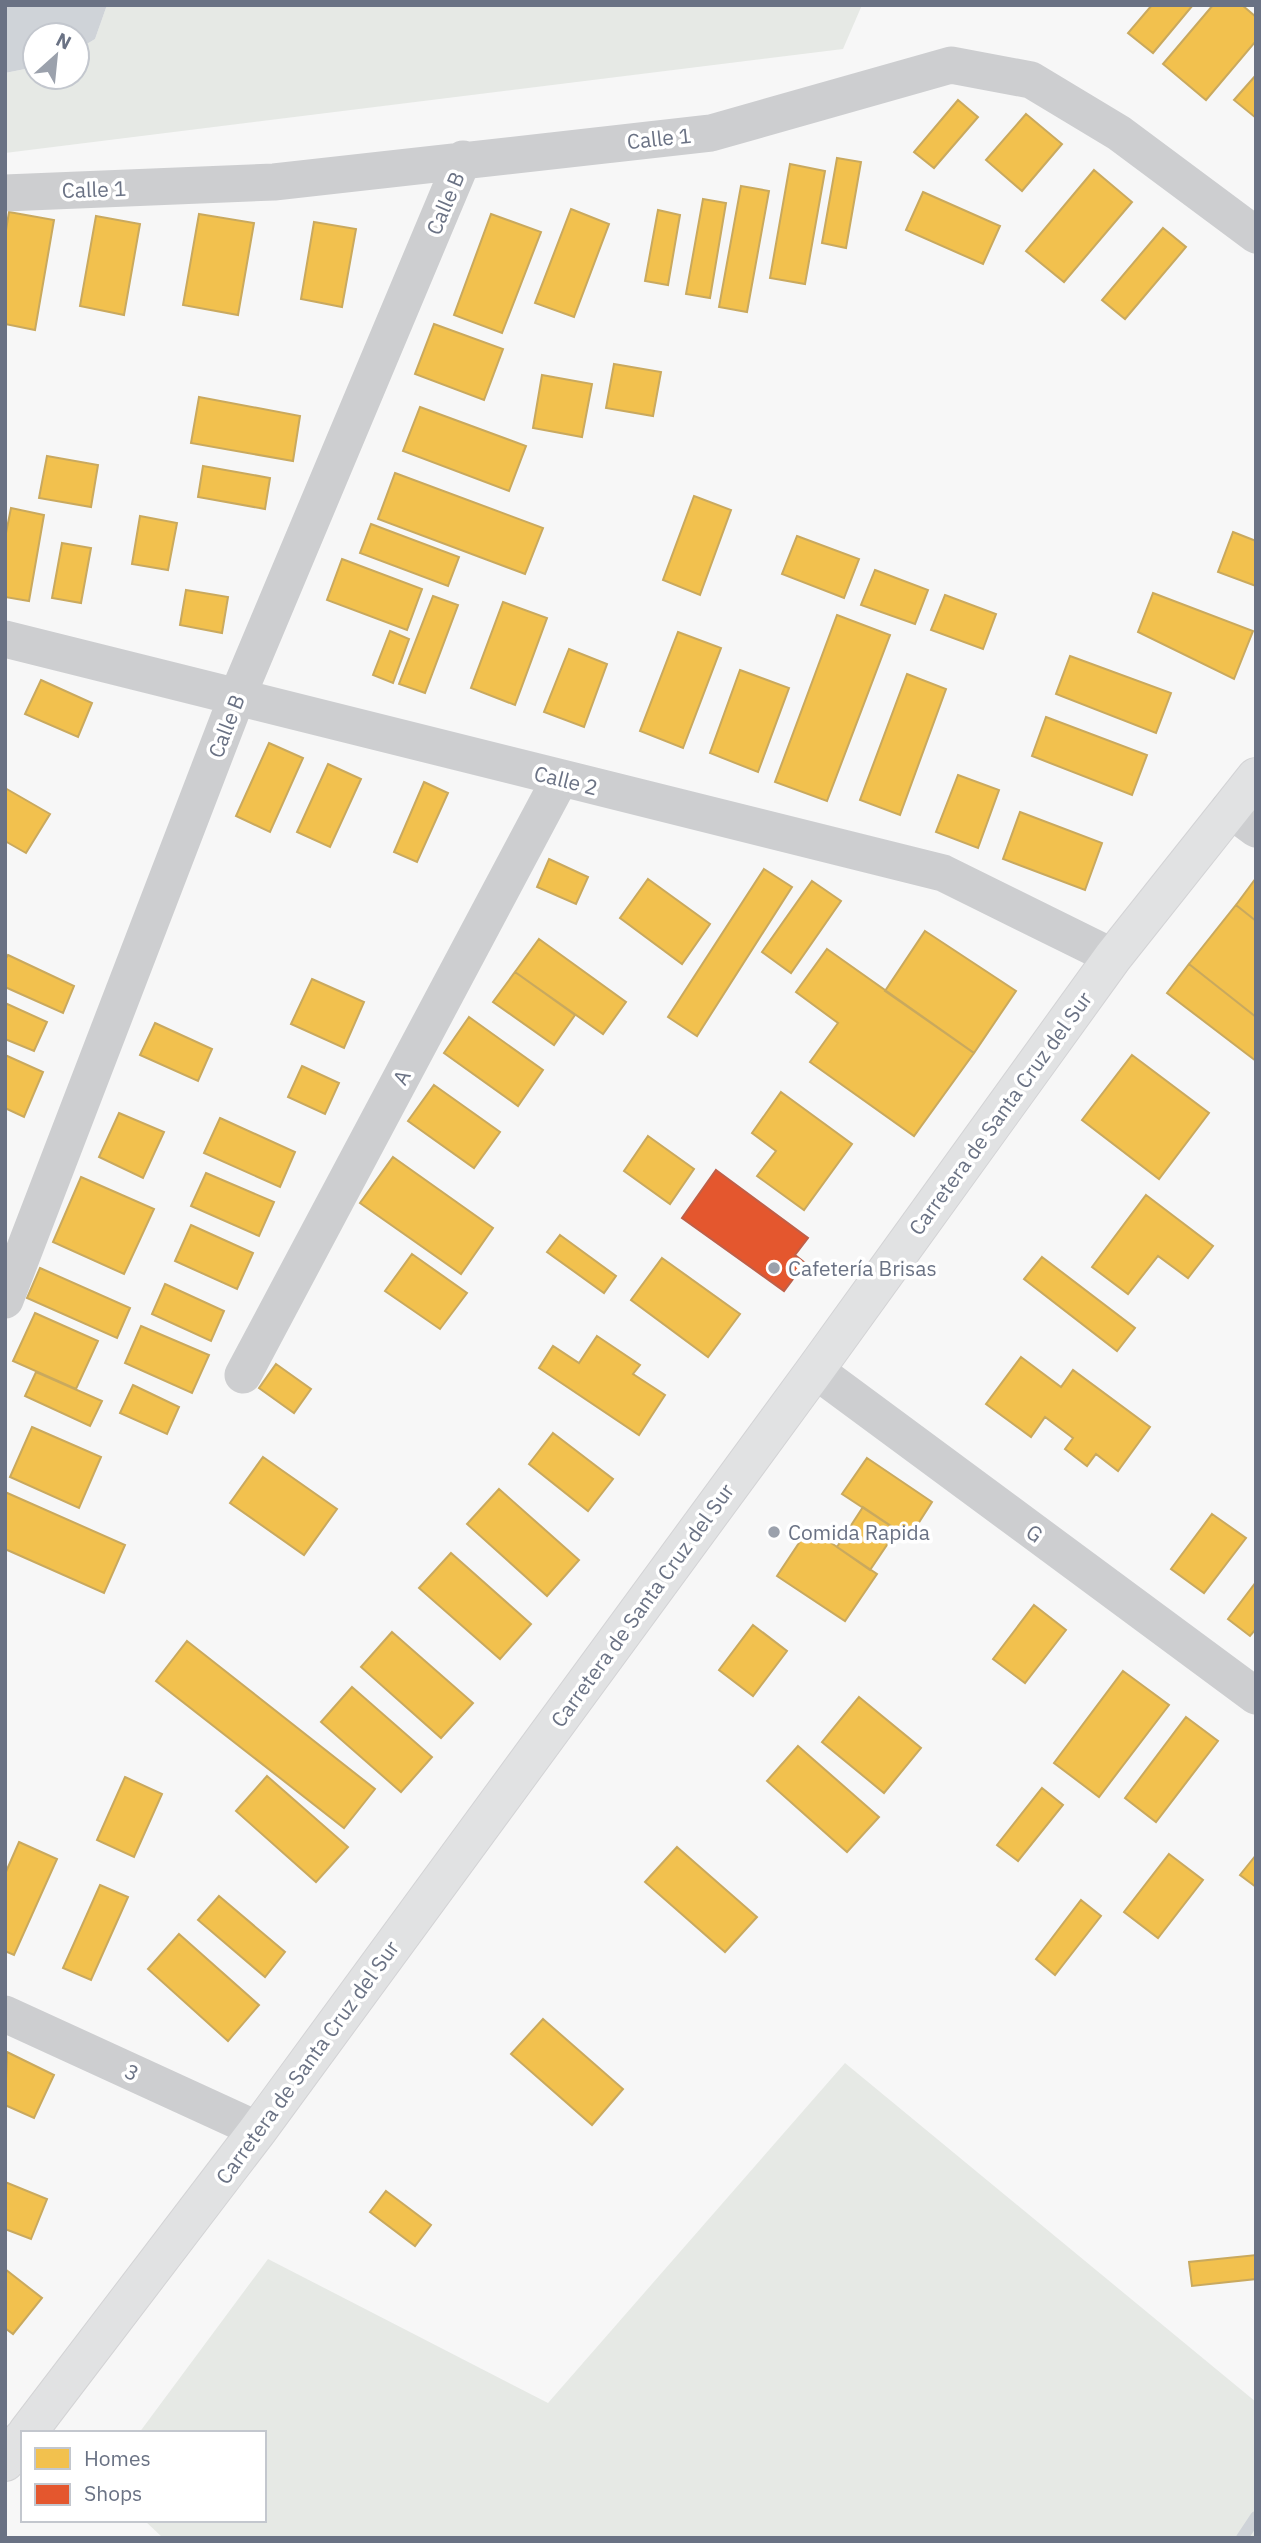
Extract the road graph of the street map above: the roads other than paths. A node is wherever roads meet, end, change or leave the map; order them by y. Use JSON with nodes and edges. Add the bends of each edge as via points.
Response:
{"nodes":[{"id":1,"x":463,"y":159,"type":"junction"},
{"id":2,"x":5,"y":193,"type":"edge"},
{"id":3,"x":1256,"y":234,"type":"edge"},
{"id":4,"x":5,"y":639,"type":"edge"},
{"id":5,"x":237,"y":697,"type":"junction"},
{"id":6,"x":1256,"y":777,"type":"edge"},
{"id":7,"x":560,"y":779,"type":"junction"},
{"id":8,"x":1242,"y":819,"type":"edge"},
{"id":9,"x":1113,"y":957,"type":"junction"},
{"id":10,"x":5,"y":1300,"type":"edge"},
{"id":11,"x":814,"y":1370,"type":"junction"},
{"id":12,"x":243,"y":1375,"type":"dead end"},
{"id":13,"x":1256,"y":1696,"type":"edge"},
{"id":14,"x":5,"y":2014,"type":"edge"},
{"id":15,"x":258,"y":2130,"type":"junction"},
{"id":16,"x":29,"y":2431,"type":"edge"},
{"id":17,"x":21,"y":2441,"type":"edge"},
{"id":18,"x":5,"y":2462,"type":"edge"}],
"edges":[{"from":1,"to":2,"type":"street","name":"Calle 1","via":[[274,182]]},
{"from":1,"to":3,"type":"street","name":"Calle 1","via":[[711,133],[951,65],[1031,80],[1119,133]]},
{"from":1,"to":5,"type":"street","name":"Calle B"},
{"from":4,"to":5,"type":"street","name":"Calle 2"},
{"from":5,"to":7,"type":"street","name":"Calle 2"},
{"from":5,"to":10,"type":"street","name":"Calle B"},
{"from":6,"to":8,"type":"main road","name":"Carretera de Santa Cruz del Sur"},
{"from":7,"to":9,"type":"street","name":"Calle 2","via":[[943,873]]},
{"from":7,"to":12,"type":"street","name":"A"},
{"from":8,"to":9,"type":"main road","name":"Carretera de Santa Cruz del Sur"},
{"from":9,"to":11,"type":"main road","name":"Carretera de Santa Cruz del Sur"},
{"from":11,"to":13,"type":"street","name":"G"},
{"from":11,"to":15,"type":"main road","name":"Carretera de Santa Cruz del Sur"},
{"from":14,"to":15,"type":"street","name":"3"},
{"from":15,"to":16,"type":"main road","name":"Carretera de Santa Cruz del Sur"},
{"from":17,"to":18,"type":"main road"}]}
